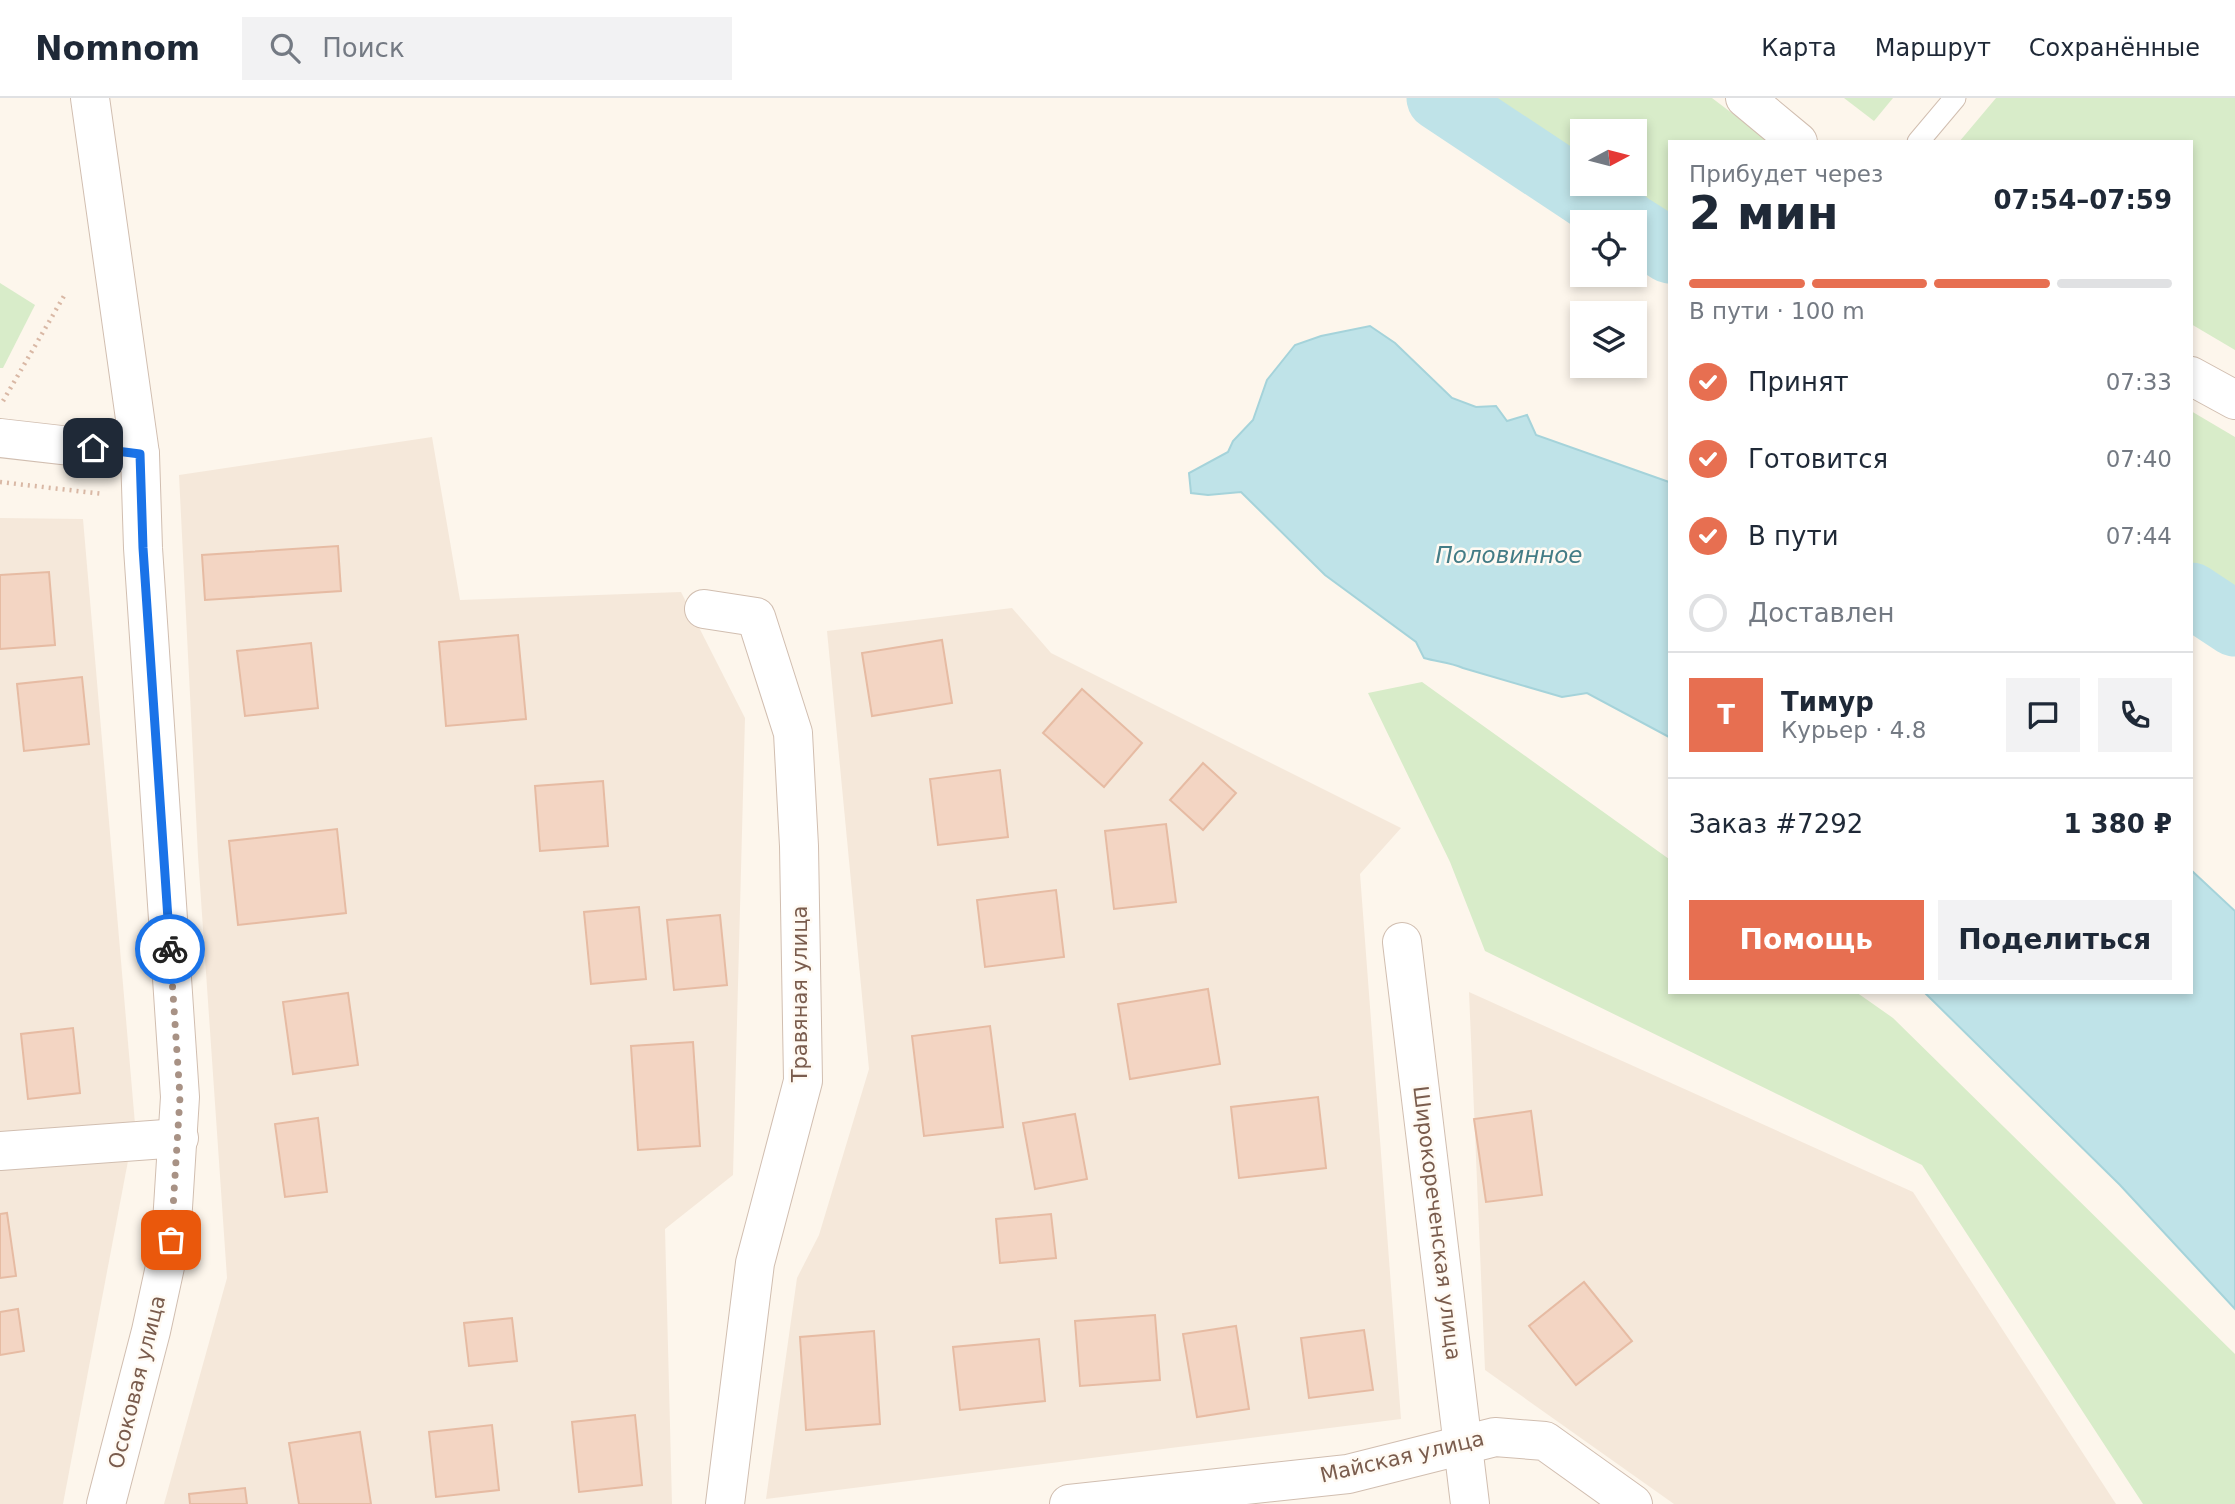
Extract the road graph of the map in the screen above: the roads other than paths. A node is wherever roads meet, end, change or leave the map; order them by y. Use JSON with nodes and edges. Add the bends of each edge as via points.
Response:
{"nodes":[{"id":1,"x":90,"y":98,"type":"edge"},
{"id":2,"x":1745,"y":98,"type":"edge"},
{"id":3,"x":1955,"y":98,"type":"edge"},
{"id":4,"x":1796,"y":140,"type":"edge"},
{"id":5,"x":1920,"y":140,"type":"edge"},
{"id":6,"x":2193,"y":377,"type":"edge"},
{"id":7,"x":2235,"y":400,"type":"edge"},
{"id":8,"x":0,"y":438,"type":"edge"},
{"id":9,"x":140,"y":454,"type":"junction"},
{"id":10,"x":704,"y":609,"type":"dead end"},
{"id":11,"x":1402,"y":942,"type":"dead end"},
{"id":12,"x":179,"y":1138,"type":"junction"},
{"id":13,"x":0,"y":1151,"type":"edge"},
{"id":14,"x":1464,"y":1443,"type":"junction"},
{"id":15,"x":106,"y":1504,"type":"edge"},
{"id":16,"x":725,"y":1504,"type":"edge"},
{"id":17,"x":1069,"y":1504,"type":"edge"},
{"id":18,"x":1470,"y":1504,"type":"edge"},
{"id":19,"x":1633,"y":1504,"type":"edge"}],
"edges":[{"from":1,"to":9,"type":"street","name":"Осоковая улица"},
{"from":2,"to":4,"type":"street"},
{"from":3,"to":5,"type":"lane"},
{"from":6,"to":7,"type":"street"},
{"from":8,"to":9,"type":"street"},
{"from":9,"to":12,"type":"street","name":"Осоковая улица"},
{"from":10,"to":16,"type":"street","name":"Травяная улица","via":[[756,617],[793,733],[799,846],[803,1081],[754,1263]]},
{"from":11,"to":14,"type":"street","name":"Широкореченская улица"},
{"from":12,"to":13,"type":"street"},
{"from":12,"to":15,"type":"street","name":"Осоковая улица","via":[[171,1240]]},
{"from":14,"to":17,"type":"street","name":"Майская улица","via":[[1348,1474]]},
{"from":14,"to":18,"type":"street","name":"Широкореченская улица"},
{"from":14,"to":19,"type":"street","name":"Майская улица","via":[[1495,1437],[1545,1441]]}]}
